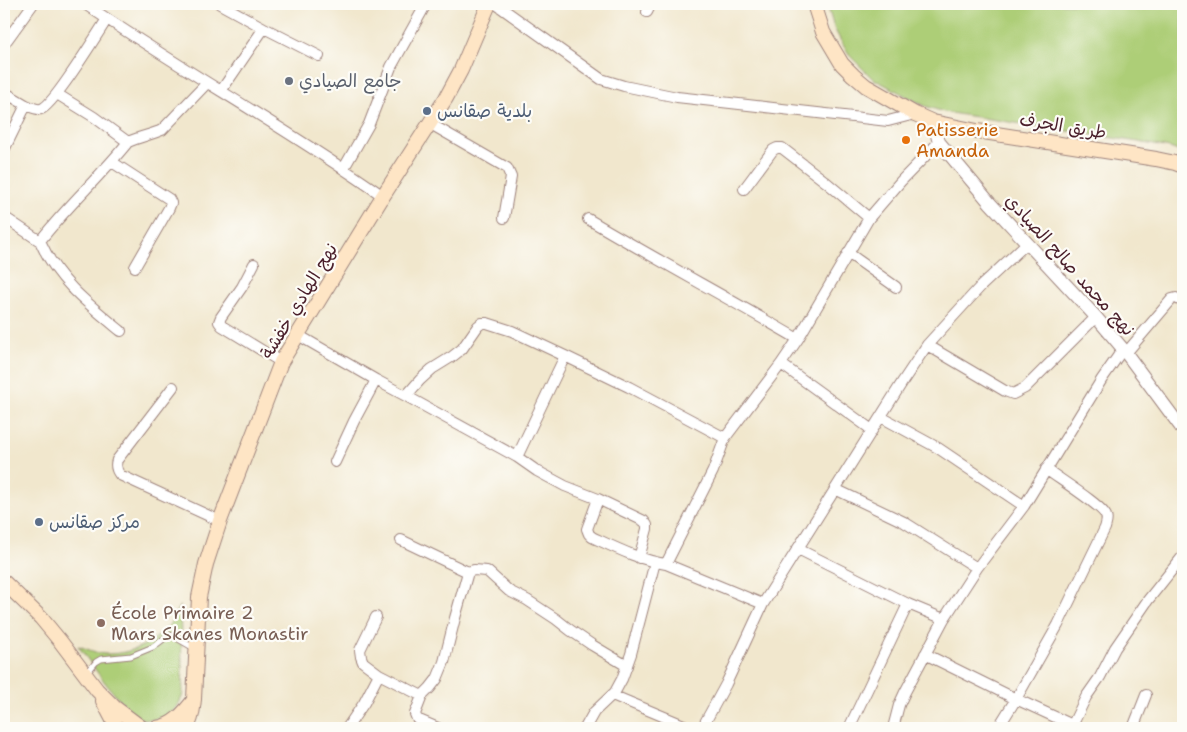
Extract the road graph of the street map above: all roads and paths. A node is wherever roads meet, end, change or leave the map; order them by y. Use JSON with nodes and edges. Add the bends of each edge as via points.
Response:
{"nodes":[{"id":1,"x":33,"y":4,"type":"edge"},
{"id":2,"x":85,"y":4,"type":"edge"},
{"id":3,"x":220,"y":4,"type":"edge"},
{"id":4,"x":426,"y":4,"type":"edge"},
{"id":5,"x":488,"y":4,"type":"edge"},
{"id":6,"x":496,"y":4,"type":"edge"},
{"id":7,"x":814,"y":4,"type":"edge"},
{"id":8,"x":107,"y":19,"type":"junction"},
{"id":9,"x":264,"y":28,"type":"junction"},
{"id":10,"x":4,"y":44,"type":"edge"},
{"id":11,"x":319,"y":56,"type":"dead end"},
{"id":12,"x":207,"y":83,"type":"junction"},
{"id":13,"x":222,"y":91,"type":"junction"},
{"id":14,"x":4,"y":92,"type":"edge"},
{"id":15,"x":57,"y":94,"type":"junction"},
{"id":16,"x":26,"y":105,"type":"junction"},
{"id":17,"x":915,"y":114,"type":"junction"},
{"id":18,"x":933,"y":122,"type":"junction"},
{"id":19,"x":429,"y":123,"type":"junction"},
{"id":20,"x":128,"y":142,"type":"junction"},
{"id":21,"x":939,"y":142,"type":"junction"},
{"id":22,"x":4,"y":150,"type":"edge"},
{"id":23,"x":112,"y":162,"type":"junction"},
{"id":24,"x":1183,"y":166,"type":"edge"},
{"id":25,"x":344,"y":168,"type":"junction"},
{"id":26,"x":744,"y":189,"type":"dead end"},
{"id":27,"x":384,"y":196,"type":"junction"},
{"id":28,"x":4,"y":217,"type":"edge"},
{"id":29,"x":504,"y":218,"type":"dead end"},
{"id":30,"x":869,"y":218,"type":"junction"},
{"id":31,"x":588,"y":220,"type":"dead end"},
{"id":32,"x":40,"y":241,"type":"junction"},
{"id":33,"x":1027,"y":242,"type":"junction"},
{"id":34,"x":848,"y":253,"type":"junction"},
{"id":35,"x":254,"y":264,"type":"dead end"},
{"id":36,"x":135,"y":267,"type":"dead end"},
{"id":37,"x":896,"y":287,"type":"dead end"},
{"id":38,"x":1183,"y":302,"type":"edge"},
{"id":39,"x":1096,"y":317,"type":"junction"},
{"id":40,"x":121,"y":331,"type":"dead end"},
{"id":41,"x":298,"y":335,"type":"junction"},
{"id":42,"x":798,"y":338,"type":"junction"},
{"id":43,"x":927,"y":345,"type":"junction"},
{"id":44,"x":1125,"y":351,"type":"junction"},
{"id":45,"x":565,"y":356,"type":"junction"},
{"id":46,"x":282,"y":362,"type":"junction"},
{"id":47,"x":781,"y":364,"type":"junction"},
{"id":48,"x":376,"y":380,"type":"junction"},
{"id":49,"x":173,"y":387,"type":"dead end"},
{"id":50,"x":406,"y":396,"type":"junction"},
{"id":51,"x":881,"y":417,"type":"junction"},
{"id":52,"x":872,"y":430,"type":"junction"},
{"id":53,"x":1183,"y":430,"type":"edge"},
{"id":54,"x":725,"y":438,"type":"junction"},
{"id":55,"x":517,"y":457,"type":"junction"},
{"id":56,"x":335,"y":462,"type":"dead end"},
{"id":57,"x":1046,"y":469,"type":"junction"},
{"id":58,"x":835,"y":489,"type":"junction"},
{"id":59,"x":598,"y":499,"type":"junction"},
{"id":60,"x":1024,"y":506,"type":"junction"},
{"id":61,"x":220,"y":521,"type":"junction"},
{"id":62,"x":401,"y":540,"type":"dead end"},
{"id":63,"x":798,"y":549,"type":"junction"},
{"id":64,"x":639,"y":558,"type":"junction"},
{"id":65,"x":1182,"y":560,"type":"edge"},
{"id":66,"x":655,"y":562,"type":"junction"},
{"id":67,"x":666,"y":564,"type":"junction"},
{"id":68,"x":977,"y":568,"type":"junction"},
{"id":69,"x":468,"y":572,"type":"junction"},
{"id":70,"x":4,"y":582,"type":"edge"},
{"id":71,"x":763,"y":604,"type":"junction"},
{"id":72,"x":908,"y":604,"type":"junction"},
{"id":73,"x":376,"y":617,"type":"dead end"},
{"id":74,"x":944,"y":618,"type":"junction"},
{"id":75,"x":196,"y":649,"type":"junction"},
{"id":76,"x":925,"y":654,"type":"junction"},
{"id":77,"x":627,"y":666,"type":"junction"},
{"id":78,"x":379,"y":674,"type":"junction"},
{"id":79,"x":86,"y":675,"type":"junction"},
{"id":80,"x":97,"y":690,"type":"junction"},
{"id":81,"x":612,"y":695,"type":"junction"},
{"id":82,"x":1146,"y":695,"type":"dead end"},
{"id":83,"x":422,"y":696,"type":"junction"},
{"id":84,"x":194,"y":699,"type":"junction"},
{"id":85,"x":1016,"y":699,"type":"junction"},
{"id":86,"x":1074,"y":727,"type":"edge"},
{"id":87,"x":116,"y":728,"type":"edge"},
{"id":88,"x":142,"y":728,"type":"edge"},
{"id":89,"x":158,"y":728,"type":"edge"},
{"id":90,"x":186,"y":728,"type":"edge"},
{"id":91,"x":347,"y":728,"type":"edge"},
{"id":92,"x":438,"y":728,"type":"edge"},
{"id":93,"x":585,"y":728,"type":"edge"},
{"id":94,"x":691,"y":728,"type":"edge"},
{"id":95,"x":702,"y":728,"type":"edge"},
{"id":96,"x":849,"y":728,"type":"edge"},
{"id":97,"x":893,"y":728,"type":"edge"},
{"id":98,"x":998,"y":728,"type":"edge"},
{"id":99,"x":1133,"y":728,"type":"edge"}],
"edges":[{"from":1,"to":10,"type":"street"},
{"from":2,"to":8,"type":"street"},
{"from":3,"to":9,"type":"street"},
{"from":4,"to":25,"type":"street","via":[[391,67],[369,124]]},
{"from":5,"to":19,"type":"main road","name":"نهج الهادي خفشة","via":[[461,70]]},
{"from":6,"to":17,"type":"street","via":[[601,79],[624,86],[677,97],[888,121]]},
{"from":7,"to":17,"type":"main road","name":"طريق الجرف","via":[[823,32],[842,64],[866,86]]},
{"from":8,"to":12,"type":"street"},
{"from":8,"to":15,"type":"street"},
{"from":9,"to":11,"type":"street"},
{"from":9,"to":13,"type":"street"},
{"from":12,"to":13,"type":"street"},
{"from":12,"to":20,"type":"street","via":[[162,130]]},
{"from":13,"to":25,"type":"street"},
{"from":14,"to":16,"type":"street"},
{"from":15,"to":16,"type":"street","via":[[38,110]]},
{"from":15,"to":20,"type":"street"},
{"from":16,"to":22,"type":"street"},
{"from":17,"to":18,"type":"main road","name":"طريق الجرف"},
{"from":18,"to":21,"type":"street","name":"نهج محمد صالح الصيادي"},
{"from":18,"to":24,"type":"main road","name":"طريق الجرف"},
{"from":19,"to":27,"type":"main road","name":"نهج الهادي خفشة"},
{"from":19,"to":29,"type":"street","via":[[507,168],[511,177]]},
{"from":20,"to":23,"type":"street"},
{"from":21,"to":30,"type":"street"},
{"from":21,"to":33,"type":"street","name":"نهج محمد صالح الصيادي"},
{"from":23,"to":32,"type":"street"},
{"from":23,"to":36,"type":"street","via":[[170,203]]},
{"from":25,"to":27,"type":"street"},
{"from":26,"to":30,"type":"street","via":[[773,150],[782,148]]},
{"from":27,"to":41,"type":"main road","name":"نهج الهادي خفشة"},
{"from":28,"to":32,"type":"street"},
{"from":30,"to":34,"type":"street"},
{"from":31,"to":42,"type":"street"},
{"from":32,"to":40,"type":"street","via":[[63,280]]},
{"from":33,"to":39,"type":"street","name":"نهج محمد صالح الصيادي"},
{"from":33,"to":43,"type":"street"},
{"from":34,"to":37,"type":"street"},
{"from":34,"to":42,"type":"street"},
{"from":35,"to":46,"type":"street","via":[[219,322]]},
{"from":38,"to":44,"type":"street","via":[[1172,299]]},
{"from":39,"to":43,"type":"street","via":[[1025,388],[1013,394]]},
{"from":39,"to":44,"type":"street","name":"نهج محمد صالح الصيادي"},
{"from":41,"to":46,"type":"main road","name":"نهج الهادي خفشة"},
{"from":41,"to":48,"type":"street"},
{"from":42,"to":47,"type":"street"},
{"from":43,"to":51,"type":"street"},
{"from":44,"to":53,"type":"street","name":"نهج محمد صالح الصيادي"},
{"from":44,"to":57,"type":"street","via":[[1102,379]]},
{"from":45,"to":50,"type":"street","via":[[512,331],[482,323],[462,349],[432,369]]},
{"from":45,"to":54,"type":"street"},
{"from":45,"to":55,"type":"street"},
{"from":46,"to":61,"type":"main road","name":"نهج الهادي خفشة"},
{"from":47,"to":52,"type":"street"},
{"from":47,"to":54,"type":"street"},
{"from":48,"to":50,"type":"street"},
{"from":48,"to":56,"type":"street"},
{"from":49,"to":61,"type":"street","via":[[117,460],[117,470],[120,475]]},
{"from":50,"to":55,"type":"street"},
{"from":51,"to":52,"type":"street"},
{"from":51,"to":60,"type":"street","via":[[938,448]]},
{"from":52,"to":58,"type":"street"},
{"from":54,"to":67,"type":"street","via":[[713,471]]},
{"from":55,"to":59,"type":"street","via":[[565,486]]},
{"from":57,"to":60,"type":"street"},
{"from":57,"to":85,"type":"street","via":[[1098,506],[1107,521],[1058,625]]},
{"from":58,"to":63,"type":"street"},
{"from":58,"to":68,"type":"street","via":[[904,522]]},
{"from":59,"to":64,"type":"street","via":[[647,524]]},
{"from":59,"to":64,"type":"street","via":[[587,529],[589,534]]},
{"from":60,"to":68,"type":"street"},
{"from":61,"to":75,"type":"main road","name":"نهج الهادي خفشة","via":[[199,596]]},
{"from":62,"to":69,"type":"street"},
{"from":63,"to":71,"type":"street"},
{"from":63,"to":72,"type":"street"},
{"from":64,"to":66,"type":"street"},
{"from":65,"to":86,"type":"street","via":[[1148,600],[1115,648],[1086,697]]},
{"from":66,"to":67,"type":"street"},
{"from":66,"to":77,"type":"street"},
{"from":67,"to":71,"type":"street"},
{"from":68,"to":74,"type":"street"},
{"from":69,"to":77,"type":"street","via":[[487,571],[509,591]]},
{"from":69,"to":83,"type":"street","via":[[444,662],[437,679]]},
{"from":70,"to":79,"type":"main road","via":[[41,618]]},
{"from":71,"to":95,"type":"street"},
{"from":72,"to":74,"type":"street"},
{"from":72,"to":96,"type":"street"},
{"from":73,"to":78,"type":"street","via":[[360,650],[363,662]]},
{"from":74,"to":76,"type":"street"},
{"from":75,"to":79,"type":"lane","via":[[169,635],[153,647],[131,656],[101,659]]},
{"from":75,"to":84,"type":"main road","name":"نهج الهادي خفشة"},
{"from":76,"to":85,"type":"street"},
{"from":76,"to":97,"type":"street","via":[[905,692]]},
{"from":77,"to":81,"type":"street"},
{"from":78,"to":83,"type":"street"},
{"from":78,"to":91,"type":"street"},
{"from":79,"to":80,"type":"main road"},
{"from":80,"to":87,"type":"main road"},
{"from":80,"to":88,"type":"main road"},
{"from":81,"to":93,"type":"street","via":[[594,712]]},
{"from":81,"to":94,"type":"street"},
{"from":82,"to":99,"type":"street"},
{"from":83,"to":92,"type":"street","via":[[415,717]]},
{"from":84,"to":89,"type":"main road","via":[[177,719]]},
{"from":84,"to":90,"type":"main road","name":"نهج الهادي خفشة"},
{"from":85,"to":86,"type":"street"},
{"from":85,"to":98,"type":"street"}]}
